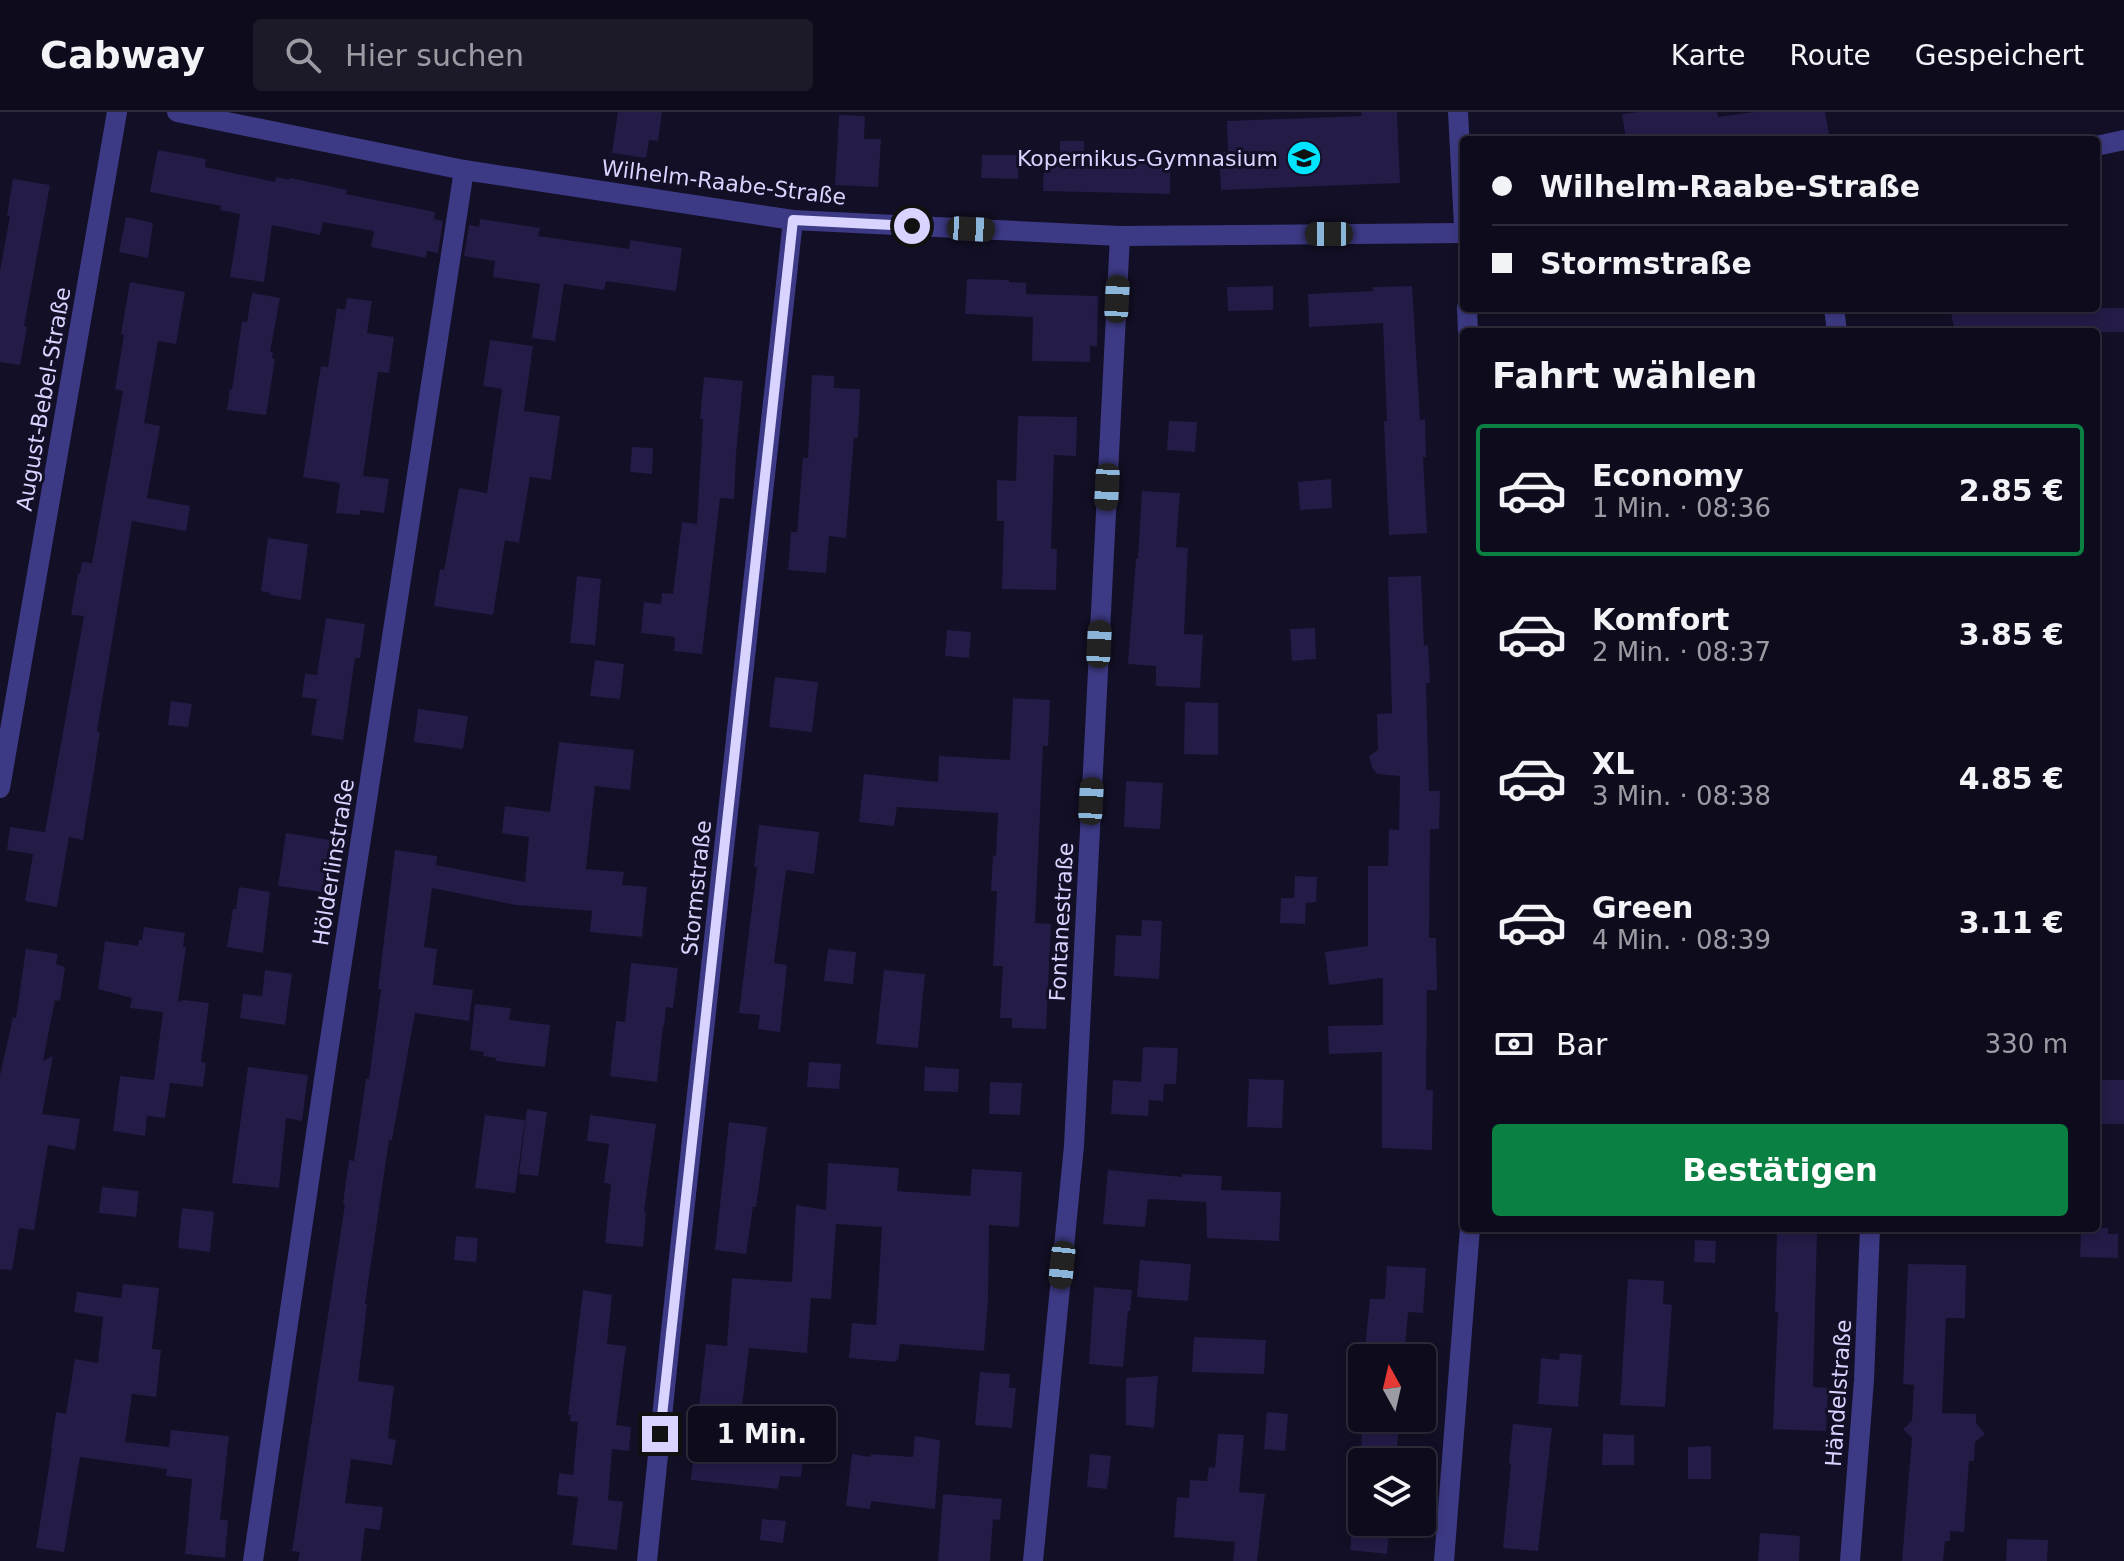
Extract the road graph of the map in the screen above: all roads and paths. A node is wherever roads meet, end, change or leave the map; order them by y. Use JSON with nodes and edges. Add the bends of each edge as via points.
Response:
{"nodes":[{"id":1,"x":117,"y":112,"type":"edge"},
{"id":2,"x":177,"y":112,"type":"edge"},
{"id":3,"x":1458,"y":112,"type":"edge"},
{"id":4,"x":2124,"y":140,"type":"edge"},
{"id":5,"x":2100,"y":145,"type":"edge"},
{"id":6,"x":1460,"y":150,"type":"edge"},
{"id":7,"x":464,"y":170,"type":"junction"},
{"id":8,"x":793,"y":220,"type":"junction"},
{"id":9,"x":1460,"y":233,"type":"edge"},
{"id":10,"x":1120,"y":236,"type":"junction"},
{"id":11,"x":0,"y":788,"type":"edge"},
{"id":12,"x":1470,"y":1232,"type":"edge"},
{"id":13,"x":1870,"y":1232,"type":"edge"},
{"id":14,"x":253,"y":1561,"type":"edge"},
{"id":15,"x":647,"y":1561,"type":"edge"},
{"id":16,"x":1033,"y":1561,"type":"edge"},
{"id":17,"x":1444,"y":1561,"type":"edge"},
{"id":18,"x":1850,"y":1561,"type":"edge"}],
"edges":[{"from":1,"to":11,"type":"street","name":"August-Bebel-Straße"},
{"from":2,"to":7,"type":"street","name":"Wilhelm-Raabe-Straße"},
{"from":3,"to":6,"type":"street"},
{"from":4,"to":5,"type":"street"},
{"from":7,"to":8,"type":"street","name":"Wilhelm-Raabe-Straße"},
{"from":7,"to":14,"type":"street","name":"Hölderlinstraße"},
{"from":8,"to":10,"type":"street","name":"Wilhelm-Raabe-Straße"},
{"from":8,"to":15,"type":"street","name":"Stormstraße"},
{"from":9,"to":10,"type":"street","name":"Wilhelm-Raabe-Straße"},
{"from":10,"to":16,"type":"street","name":"Fontanestraße","via":[[1074,1146]]},
{"from":12,"to":17,"type":"street"},
{"from":13,"to":18,"type":"street","name":"Händelstraße"}]}
